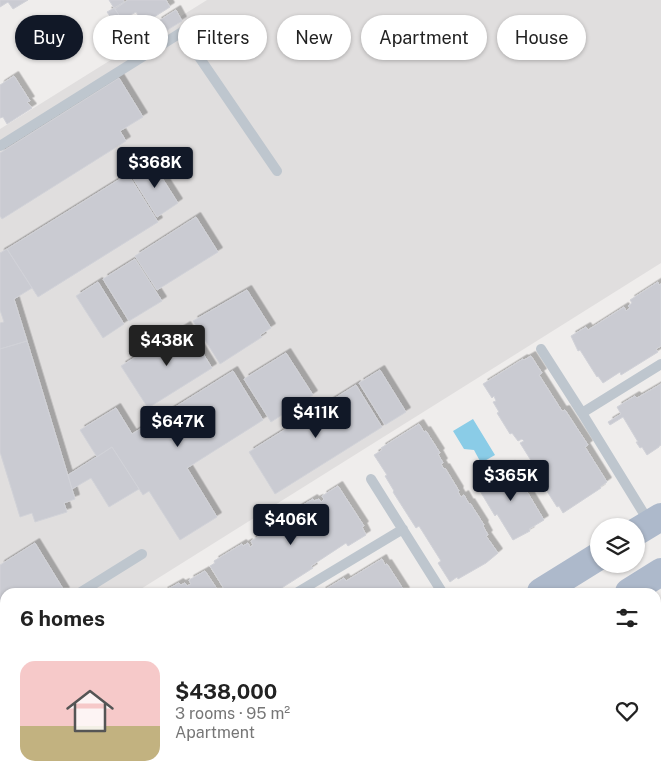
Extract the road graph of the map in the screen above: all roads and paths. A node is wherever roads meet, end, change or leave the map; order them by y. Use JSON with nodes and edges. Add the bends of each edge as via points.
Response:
{"nodes":[{"id":1,"x":0,"y":146,"type":"edge"},
{"id":2,"x":277,"y":171,"type":"dead end"},
{"id":3,"x":541,"y":349,"type":"dead end"},
{"id":4,"x":661,"y":364,"type":"edge"},
{"id":5,"x":582,"y":413,"type":"junction"},
{"id":6,"x":371,"y":478,"type":"dead end"},
{"id":7,"x":649,"y":524,"type":"edge"},
{"id":8,"x":403,"y":529,"type":"junction"},
{"id":9,"x":142,"y":554,"type":"dead end"},
{"id":10,"x":590,"y":562,"type":"edge"},
{"id":11,"x":661,"y":572,"type":"edge"},
{"id":12,"x":87,"y":588,"type":"edge"},
{"id":13,"x":305,"y":588,"type":"edge"},
{"id":14,"x":440,"y":588,"type":"edge"},
{"id":15,"x":547,"y":588,"type":"edge"},
{"id":16,"x":635,"y":588,"type":"edge"}],
"edges":[{"from":1,"to":2,"type":"lane","via":[[182,32]]},
{"from":3,"to":5,"type":"lane"},
{"from":4,"to":5,"type":"lane"},
{"from":5,"to":7,"type":"lane"},
{"from":6,"to":8,"type":"lane"},
{"from":8,"to":13,"type":"lane"},
{"from":8,"to":14,"type":"lane"},
{"from":9,"to":12,"type":"lane"},
{"from":10,"to":15,"type":"main road"},
{"from":11,"to":16,"type":"main road"}]}
